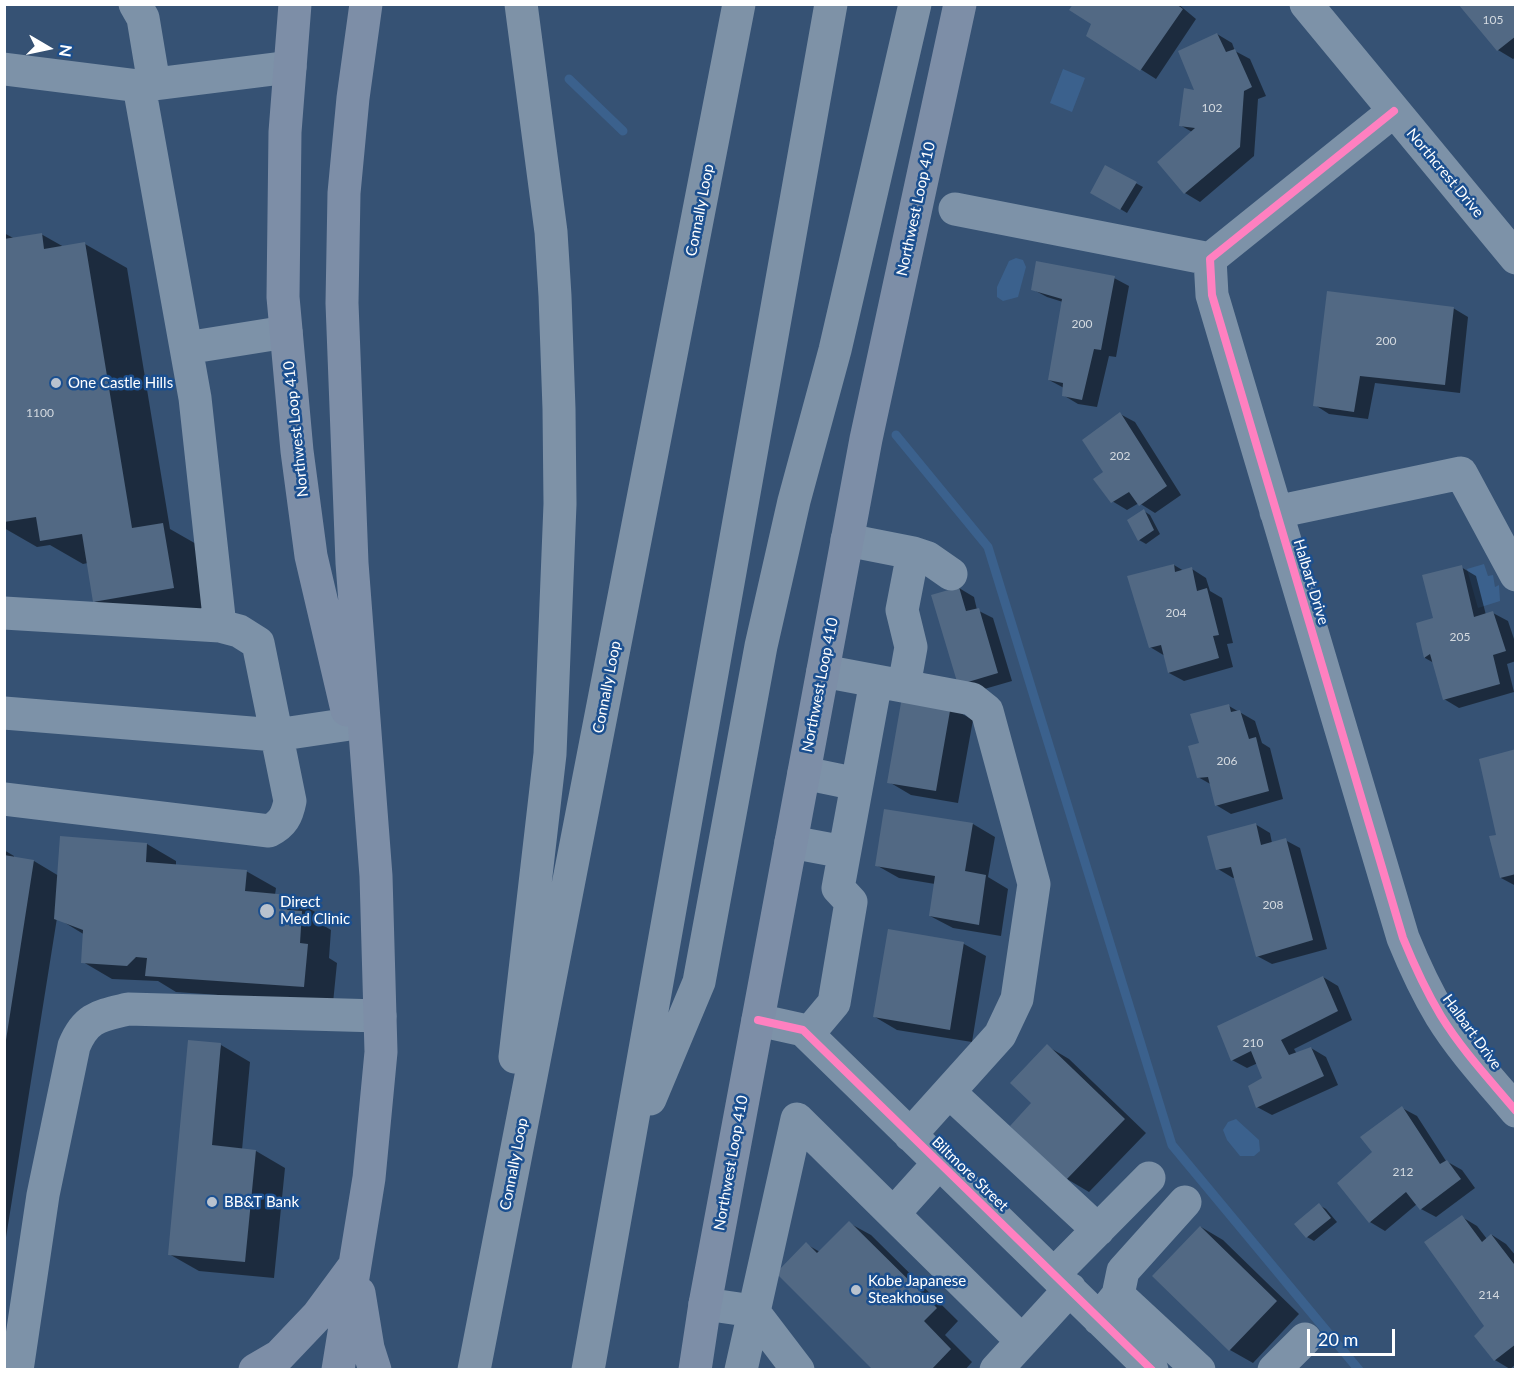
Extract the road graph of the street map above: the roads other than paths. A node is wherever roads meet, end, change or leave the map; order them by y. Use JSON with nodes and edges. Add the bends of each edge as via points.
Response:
{"nodes":[{"id":1,"x":135,"y":4,"type":"edge"},
{"id":2,"x":295,"y":4,"type":"edge"},
{"id":3,"x":366,"y":4,"type":"edge"},
{"id":4,"x":520,"y":4,"type":"edge"},
{"id":5,"x":739,"y":4,"type":"edge"},
{"id":6,"x":831,"y":4,"type":"edge"},
{"id":7,"x":915,"y":4,"type":"edge"},
{"id":8,"x":960,"y":4,"type":"edge"},
{"id":9,"x":1306,"y":4,"type":"edge"},
{"id":10,"x":290,"y":67,"type":"junction"},
{"id":11,"x":4,"y":69,"type":"edge"},
{"id":12,"x":147,"y":85,"type":"junction"},
{"id":13,"x":1394,"y":111,"type":"junction"},
{"id":14,"x":955,"y":209,"type":"dead end"},
{"id":15,"x":1515,"y":258,"type":"edge"},
{"id":16,"x":1210,"y":259,"type":"junction"},
{"id":17,"x":286,"y":332,"type":"junction"},
{"id":18,"x":186,"y":348,"type":"junction"},
{"id":19,"x":1276,"y":512,"type":"junction"},
{"id":20,"x":847,"y":540,"type":"junction"},
{"id":21,"x":913,"y":553,"type":"junction"},
{"id":22,"x":951,"y":574,"type":"dead end"},
{"id":23,"x":1515,"y":575,"type":"edge"},
{"id":24,"x":4,"y":613,"type":"edge"},
{"id":25,"x":220,"y":626,"type":"junction"},
{"id":26,"x":823,"y":671,"type":"junction"},
{"id":27,"x":890,"y":683,"type":"junction"},
{"id":28,"x":4,"y":713,"type":"edge"},
{"id":29,"x":350,"y":724,"type":"junction"},
{"id":30,"x":276,"y":735,"type":"junction"},
{"id":31,"x":804,"y":773,"type":"junction"},
{"id":32,"x":857,"y":784,"type":"junction"},
{"id":33,"x":4,"y":799,"type":"edge"},
{"id":34,"x":791,"y":842,"type":"junction"},
{"id":35,"x":373,"y":847,"type":"junction"},
{"id":36,"x":844,"y":852,"type":"junction"},
{"id":37,"x":380,"y":1016,"type":"junction"},
{"id":38,"x":758,"y":1020,"type":"junction"},
{"id":39,"x":808,"y":1034,"type":"junction"},
{"id":40,"x":949,"y":1092,"type":"junction"},
{"id":41,"x":1515,"y":1111,"type":"edge"},
{"id":42,"x":910,"y":1135,"type":"junction"},
{"id":43,"x":626,"y":1156,"type":"junction"},
{"id":44,"x":939,"y":1163,"type":"junction"},
{"id":45,"x":1149,"y":1178,"type":"dead end"},
{"id":46,"x":1185,"y":1202,"type":"dead end"},
{"id":47,"x":894,"y":1213,"type":"junction"},
{"id":48,"x":1098,"y":1230,"type":"junction"},
{"id":49,"x":354,"y":1265,"type":"junction"},
{"id":50,"x":1062,"y":1282,"type":"junction"},
{"id":51,"x":705,"y":1304,"type":"junction"},
{"id":52,"x":1108,"y":1307,"type":"junction"},
{"id":53,"x":753,"y":1311,"type":"junction"},
{"id":54,"x":485,"y":1313,"type":"junction"},
{"id":55,"x":1022,"y":1340,"type":"junction"},
{"id":56,"x":1305,"y":1340,"type":"dead end"},
{"id":57,"x":17,"y":1370,"type":"edge"},
{"id":58,"x":255,"y":1370,"type":"edge"},
{"id":59,"x":338,"y":1370,"type":"edge"},
{"id":60,"x":375,"y":1370,"type":"edge"},
{"id":61,"x":474,"y":1370,"type":"edge"},
{"id":62,"x":588,"y":1370,"type":"edge"},
{"id":63,"x":695,"y":1370,"type":"edge"},
{"id":64,"x":741,"y":1370,"type":"edge"},
{"id":65,"x":798,"y":1370,"type":"edge"},
{"id":66,"x":996,"y":1370,"type":"edge"},
{"id":67,"x":1152,"y":1370,"type":"edge"},
{"id":68,"x":1198,"y":1370,"type":"edge"},
{"id":69,"x":1274,"y":1370,"type":"edge"}],
"edges":[{"from":1,"to":12,"type":"street","via":[[143,18]]},
{"from":2,"to":10,"type":"main road","name":"Northwest Loop 410"},
{"from":3,"to":35,"type":"main road","name":"Northwest Loop 410","via":[[344,193],[342,303],[352,563]]},
{"from":4,"to":54,"type":"highway","via":[[551,232],[560,410],[560,504],[550,754]]},
{"from":5,"to":54,"type":"highway","name":"Connally Loop"},
{"from":6,"to":43,"type":"highway"},
{"from":7,"to":43,"type":"highway","via":[[761,646],[699,982]]},
{"from":8,"to":20,"type":"main road","name":"Northwest Loop 410"},
{"from":9,"to":13,"type":"street","name":"Northcrest Drive"},
{"from":10,"to":12,"type":"street"},
{"from":10,"to":17,"type":"main road","name":"Northwest Loop 410","via":[[283,192]]},
{"from":11,"to":12,"type":"street"},
{"from":12,"to":18,"type":"street"},
{"from":13,"to":15,"type":"street","name":"Northcrest Drive"},
{"from":13,"to":16,"type":"street"},
{"from":14,"to":16,"type":"street"},
{"from":16,"to":19,"type":"street","name":"Halbart Drive","via":[[1212,295]]},
{"from":17,"to":18,"type":"street"},
{"from":17,"to":29,"type":"main road","name":"Northwest Loop 410","via":[[310,556]]},
{"from":18,"to":25,"type":"street"},
{"from":19,"to":23,"type":"street","via":[[1461,473]]},
{"from":19,"to":41,"type":"street","name":"Halbart Drive","via":[[1402,938],[1442,1017]]},
{"from":20,"to":21,"type":"street"},
{"from":20,"to":26,"type":"main road","name":"Northwest Loop 410"},
{"from":21,"to":22,"type":"street"},
{"from":21,"to":27,"type":"street","via":[[902,610],[911,647]]},
{"from":24,"to":25,"type":"street"},
{"from":25,"to":30,"type":"street","via":[[240,631],[258,643]]},
{"from":26,"to":27,"type":"street"},
{"from":26,"to":31,"type":"main road","name":"Northwest Loop 410"},
{"from":27,"to":32,"type":"street"},
{"from":27,"to":40,"type":"street","via":[[972,699],[987,711],[1035,885],[1017,999],[1000,1035]]},
{"from":28,"to":30,"type":"street"},
{"from":29,"to":30,"type":"street"},
{"from":29,"to":35,"type":"main road","name":"Northwest Loop 410"},
{"from":30,"to":33,"type":"street","via":[[290,801],[280,825],[269,831]]},
{"from":31,"to":32,"type":"street"},
{"from":31,"to":34,"type":"main road","name":"Northwest Loop 410"},
{"from":32,"to":36,"type":"street"},
{"from":34,"to":36,"type":"street"},
{"from":34,"to":38,"type":"main road","name":"Northwest Loop 410"},
{"from":35,"to":37,"type":"main road","name":"Northwest Loop 410"},
{"from":36,"to":39,"type":"street","via":[[838,888],[851,902],[834,1003]]},
{"from":37,"to":49,"type":"main road","name":"Northwest Loop 410","via":[[381,1052],[369,1178]]},
{"from":37,"to":57,"type":"street","via":[[128,1009],[91,1020],[74,1046],[43,1195]]},
{"from":38,"to":39,"type":"street","name":"Biltmore Street"},
{"from":38,"to":51,"type":"main road","name":"Northwest Loop 410"},
{"from":39,"to":42,"type":"street","name":"Biltmore Street"},
{"from":40,"to":42,"type":"street"},
{"from":40,"to":48,"type":"street"},
{"from":42,"to":44,"type":"street","name":"Biltmore Street"},
{"from":43,"to":62,"type":"highway"},
{"from":44,"to":47,"type":"street"},
{"from":44,"to":50,"type":"street","name":"Biltmore Street"},
{"from":45,"to":48,"type":"street"},
{"from":46,"to":52,"type":"street","via":[[1123,1271]]},
{"from":47,"to":53,"type":"street","via":[[797,1119]]},
{"from":47,"to":55,"type":"street"},
{"from":48,"to":50,"type":"street"},
{"from":49,"to":58,"type":"main road","via":[[318,1315],[279,1356]]},
{"from":49,"to":59,"type":"main road","name":"Northwest Loop 410"},
{"from":49,"to":60,"type":"main road"},
{"from":50,"to":52,"type":"street","name":"Biltmore Street"},
{"from":50,"to":55,"type":"street"},
{"from":51,"to":53,"type":"street"},
{"from":51,"to":63,"type":"main road","name":"Northwest Loop 410"},
{"from":52,"to":67,"type":"street","name":"Biltmore Street"},
{"from":52,"to":68,"type":"street"},
{"from":53,"to":64,"type":"street"},
{"from":53,"to":65,"type":"street"},
{"from":54,"to":61,"type":"highway","name":"Connally Loop"},
{"from":55,"to":66,"type":"street"},
{"from":56,"to":69,"type":"street"}]}
